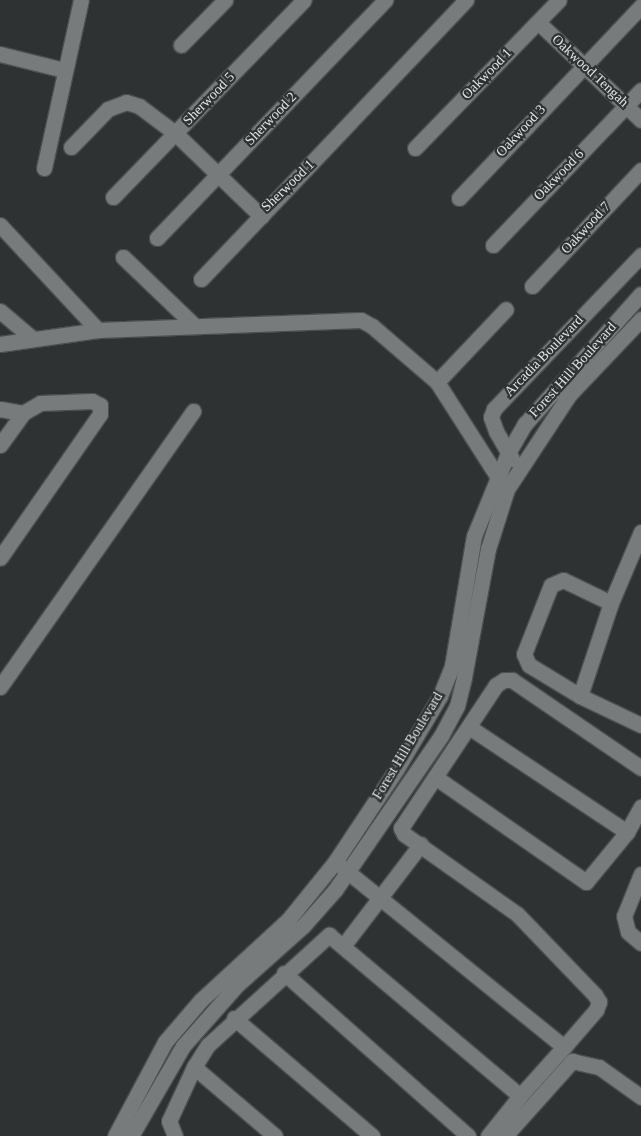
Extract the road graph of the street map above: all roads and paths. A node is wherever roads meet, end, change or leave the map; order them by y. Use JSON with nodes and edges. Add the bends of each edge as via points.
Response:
{"nodes":[{"id":1,"x":81,"y":0,"type":"edge"},
{"id":2,"x":225,"y":0,"type":"edge"},
{"id":3,"x":304,"y":0,"type":"edge"},
{"id":4,"x":384,"y":0,"type":"edge"},
{"id":5,"x":466,"y":0,"type":"edge"},
{"id":6,"x":559,"y":0,"type":"edge"},
{"id":7,"x":641,"y":6,"type":"edge"},
{"id":8,"x":538,"y":22,"type":"junction"},
{"id":9,"x":181,"y":45,"type":"dead end"},
{"id":10,"x":0,"y":54,"type":"edge"},
{"id":11,"x":584,"y":64,"type":"junction"},
{"id":12,"x":64,"y":70,"type":"junction"},
{"id":13,"x":641,"y":90,"type":"edge"},
{"id":14,"x":626,"y":105,"type":"junction"},
{"id":15,"x":641,"y":120,"type":"edge"},
{"id":16,"x":175,"y":133,"type":"junction"},
{"id":17,"x":71,"y":147,"type":"dead end"},
{"id":18,"x":415,"y":148,"type":"dead end"},
{"id":19,"x":44,"y":168,"type":"dead end"},
{"id":20,"x":641,"y":170,"type":"edge"},
{"id":21,"x":219,"y":173,"type":"junction"},
{"id":22,"x":113,"y":197,"type":"dead end"},
{"id":23,"x":459,"y":198,"type":"dead end"},
{"id":24,"x":262,"y":216,"type":"junction"},
{"id":25,"x":0,"y":225,"type":"edge"},
{"id":26,"x":157,"y":238,"type":"dead end"},
{"id":27,"x":493,"y":245,"type":"dead end"},
{"id":28,"x":641,"y":255,"type":"edge"},
{"id":29,"x":123,"y":257,"type":"dead end"},
{"id":30,"x":201,"y":279,"type":"dead end"},
{"id":31,"x":532,"y":286,"type":"dead end"},
{"id":32,"x":641,"y":294,"type":"edge"},
{"id":33,"x":506,"y":309,"type":"dead end"},
{"id":34,"x":0,"y":311,"type":"edge"},
{"id":35,"x":641,"y":319,"type":"edge"},
{"id":36,"x":194,"y":325,"type":"junction"},
{"id":37,"x":98,"y":330,"type":"junction"},
{"id":38,"x":32,"y":338,"type":"junction"},
{"id":39,"x":0,"y":344,"type":"edge"},
{"id":40,"x":437,"y":382,"type":"junction"},
{"id":41,"x":0,"y":409,"type":"edge"},
{"id":42,"x":193,"y":411,"type":"dead end"},
{"id":43,"x":23,"y":413,"type":"junction"},
{"id":44,"x":0,"y":445,"type":"edge"},
{"id":45,"x":508,"y":453,"type":"junction"},
{"id":46,"x":519,"y":469,"type":"junction"},
{"id":47,"x":497,"y":475,"type":"junction"},
{"id":48,"x":507,"y":489,"type":"junction"},
{"id":49,"x":641,"y":532,"type":"edge"},
{"id":50,"x":0,"y":558,"type":"edge"},
{"id":51,"x":611,"y":603,"type":"junction"},
{"id":52,"x":0,"y":687,"type":"edge"},
{"id":53,"x":580,"y":696,"type":"junction"},
{"id":54,"x":640,"y":721,"type":"edge"},
{"id":55,"x":469,"y":728,"type":"junction"},
{"id":56,"x":641,"y":768,"type":"edge"},
{"id":57,"x":435,"y":777,"type":"junction"},
{"id":58,"x":641,"y":806,"type":"edge"},
{"id":59,"x":627,"y":832,"type":"junction"},
{"id":60,"x":422,"y":844,"type":"junction"},
{"id":61,"x":335,"y":862,"type":"junction"},
{"id":62,"x":349,"y":872,"type":"junction"},
{"id":63,"x":641,"y":874,"type":"edge"},
{"id":64,"x":382,"y":896,"type":"junction"},
{"id":65,"x":641,"y":943,"type":"edge"},
{"id":66,"x":343,"y":946,"type":"junction"},
{"id":67,"x":284,"y":973,"type":"junction"},
{"id":68,"x":234,"y":1018,"type":"junction"},
{"id":69,"x":564,"y":1047,"type":"junction"},
{"id":70,"x":194,"y":1067,"type":"junction"},
{"id":71,"x":520,"y":1096,"type":"junction"},
{"id":72,"x":641,"y":1097,"type":"edge"},
{"id":73,"x":115,"y":1136,"type":"edge"},
{"id":74,"x":130,"y":1136,"type":"edge"},
{"id":75,"x":175,"y":1136,"type":"edge"},
{"id":76,"x":275,"y":1136,"type":"edge"},
{"id":77,"x":372,"y":1136,"type":"edge"},
{"id":78,"x":468,"y":1136,"type":"edge"},
{"id":79,"x":488,"y":1136,"type":"edge"},
{"id":80,"x":505,"y":1136,"type":"edge"}],
"edges":[{"from":1,"to":12,"type":"street"},
{"from":2,"to":9,"type":"street"},
{"from":3,"to":16,"type":"street","name":"Sherwood 5"},
{"from":4,"to":21,"type":"street","name":"Sherwood 2"},
{"from":5,"to":24,"type":"street","name":"Sherwood 1"},
{"from":6,"to":8,"type":"street","name":"Oakwood 1"},
{"from":7,"to":11,"type":"street","name":"Oakwood 3"},
{"from":8,"to":11,"type":"street","name":"Oakwood Tengah"},
{"from":8,"to":18,"type":"street","name":"Oakwood 1"},
{"from":10,"to":12,"type":"street"},
{"from":11,"to":14,"type":"street","name":"Oakwood Tengah"},
{"from":11,"to":23,"type":"street","name":"Oakwood 3"},
{"from":12,"to":19,"type":"street"},
{"from":13,"to":14,"type":"street","name":"Oakwood 6"},
{"from":14,"to":15,"type":"street","name":"Oakwood Tengah"},
{"from":14,"to":27,"type":"street","name":"Oakwood 6"},
{"from":16,"to":17,"type":"street","name":"Sherwood 1","via":[[139,106],[126,102],[108,109]]},
{"from":16,"to":21,"type":"street","name":"Sherwood 1"},
{"from":16,"to":22,"type":"street","name":"Sherwood 5"},
{"from":20,"to":31,"type":"street","name":"Oakwood 7"},
{"from":21,"to":24,"type":"street","name":"Sherwood 1"},
{"from":21,"to":26,"type":"street","name":"Sherwood 2"},
{"from":24,"to":30,"type":"street"},
{"from":25,"to":37,"type":"street"},
{"from":28,"to":45,"type":"street","name":"Arcadia Boulevard","via":[[494,409],[491,417]]},
{"from":29,"to":36,"type":"street"},
{"from":32,"to":45,"type":"street","name":"Forest Hill Boulevard","via":[[525,424]]},
{"from":33,"to":40,"type":"street"},
{"from":34,"to":38,"type":"street"},
{"from":35,"to":46,"type":"street","name":"Forest Hill Boulevard","via":[[569,395]]},
{"from":36,"to":37,"type":"street"},
{"from":36,"to":40,"type":"street","via":[[361,320]]},
{"from":37,"to":38,"type":"street"},
{"from":38,"to":39,"type":"street"},
{"from":40,"to":47,"type":"street"},
{"from":41,"to":43,"type":"street"},
{"from":42,"to":52,"type":"street"},
{"from":43,"to":44,"type":"street"},
{"from":43,"to":50,"type":"street","via":[[40,403],[92,401],[100,405],[100,414]]},
{"from":45,"to":46,"type":"street","name":"Arcadia Boulevard"},
{"from":45,"to":47,"type":"street","name":"Forest Hill Boulevard"},
{"from":46,"to":48,"type":"street","name":"Forest Hill Boulevard"},
{"from":47,"to":48,"type":"street"},
{"from":47,"to":61,"type":"street","name":"Forest Hill Boulevard","via":[[474,536],[464,586],[458,646],[450,672],[416,738]]},
{"from":48,"to":62,"type":"street","name":"Forest Hill Boulevard","via":[[488,549],[457,706],[441,736]]},
{"from":49,"to":51,"type":"street"},
{"from":51,"to":53,"type":"street"},
{"from":51,"to":53,"type":"street","via":[[563,580],[556,581],[551,585],[524,654],[528,665]]},
{"from":53,"to":54,"type":"street"},
{"from":55,"to":56,"type":"street","via":[[496,685],[512,680]]},
{"from":55,"to":57,"type":"street"},
{"from":55,"to":59,"type":"street"},
{"from":57,"to":59,"type":"street","via":[[586,882]]},
{"from":57,"to":60,"type":"street","via":[[401,828],[404,834]]},
{"from":58,"to":59,"type":"street"},
{"from":60,"to":64,"type":"street"},
{"from":60,"to":69,"type":"street","via":[[517,914],[595,995],[599,1002],[596,1010]]},
{"from":61,"to":62,"type":"street"},
{"from":61,"to":73,"type":"street","name":"Forest Hill Boulevard","via":[[288,920],[180,1022],[152,1064]]},
{"from":62,"to":64,"type":"street"},
{"from":62,"to":74,"type":"street","name":"Forest Hill Boulevard","via":[[302,926],[237,985],[183,1046]]},
{"from":63,"to":65,"type":"street","via":[[624,916],[628,932]]},
{"from":64,"to":66,"type":"street"},
{"from":64,"to":69,"type":"street"},
{"from":66,"to":67,"type":"street","via":[[326,935]]},
{"from":66,"to":71,"type":"street"},
{"from":67,"to":68,"type":"street"},
{"from":67,"to":78,"type":"street"},
{"from":68,"to":70,"type":"street","via":[[208,1045]]},
{"from":68,"to":77,"type":"street"},
{"from":69,"to":71,"type":"street"},
{"from":70,"to":75,"type":"street","via":[[169,1121]]},
{"from":70,"to":76,"type":"street"},
{"from":71,"to":79,"type":"street"},
{"from":72,"to":80,"type":"street","via":[[599,1067],[572,1061]]}]}
